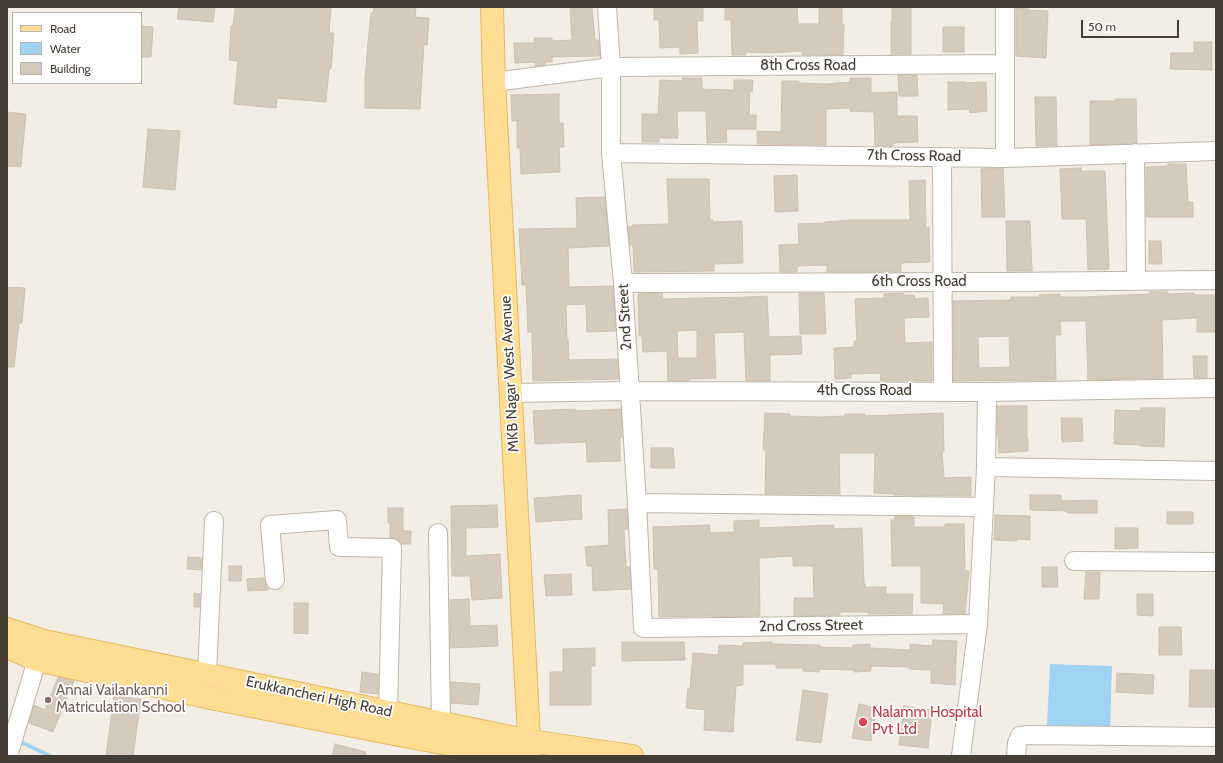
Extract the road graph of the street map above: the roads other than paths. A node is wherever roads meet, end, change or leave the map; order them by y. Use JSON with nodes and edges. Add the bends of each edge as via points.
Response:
{"nodes":[{"id":1,"x":492,"y":7,"type":"edge"},
{"id":2,"x":607,"y":7,"type":"edge"},
{"id":3,"x":1005,"y":7,"type":"edge"},
{"id":4,"x":1004,"y":64,"type":"junction"},
{"id":5,"x":611,"y":67,"type":"junction"},
{"id":6,"x":494,"y":82,"type":"junction"},
{"id":7,"x":1216,"y":150,"type":"edge"},
{"id":8,"x":611,"y":153,"type":"junction"},
{"id":9,"x":1135,"y":153,"type":"junction"},
{"id":10,"x":942,"y":157,"type":"junction"},
{"id":11,"x":1005,"y":158,"type":"junction"},
{"id":12,"x":1216,"y":280,"type":"edge"},
{"id":13,"x":1136,"y":281,"type":"junction"},
{"id":14,"x":943,"y":282,"type":"junction"},
{"id":15,"x":623,"y":283,"type":"junction"},
{"id":16,"x":1216,"y":388,"type":"edge"},
{"id":17,"x":629,"y":391,"type":"junction"},
{"id":18,"x":944,"y":391,"type":"junction"},
{"id":19,"x":987,"y":392,"type":"junction"},
{"id":20,"x":511,"y":394,"type":"junction"},
{"id":21,"x":986,"y":467,"type":"junction"},
{"id":22,"x":1216,"y":471,"type":"edge"},
{"id":23,"x":637,"y":503,"type":"junction"},
{"id":24,"x":984,"y":507,"type":"junction"},
{"id":25,"x":214,"y":521,"type":"dead end"},
{"id":26,"x":438,"y":533,"type":"dead end"},
{"id":27,"x":1074,"y":561,"type":"dead end"},
{"id":28,"x":1216,"y":562,"type":"edge"},
{"id":29,"x":275,"y":580,"type":"dead end"},
{"id":30,"x":978,"y":624,"type":"junction"},
{"id":31,"x":644,"y":628,"type":"joint"},
{"id":32,"x":7,"y":629,"type":"edge"},
{"id":33,"x":7,"y":647,"type":"edge"},
{"id":34,"x":38,"y":660,"type":"junction"},
{"id":35,"x":208,"y":674,"type":"junction"},
{"id":36,"x":388,"y":711,"type":"junction"},
{"id":37,"x":441,"y":722,"type":"junction"},
{"id":38,"x":1216,"y":737,"type":"edge"},
{"id":39,"x":530,"y":748,"type":"edge"},
{"id":40,"x":8,"y":756,"type":"edge"},
{"id":41,"x":512,"y":756,"type":"edge"},
{"id":42,"x":632,"y":756,"type":"edge"},
{"id":43,"x":961,"y":756,"type":"edge"},
{"id":44,"x":1016,"y":756,"type":"edge"}],
"edges":[{"from":1,"to":6,"type":"main road","name":"MKB Nagar West Avenue"},
{"from":2,"to":5,"type":"street","name":"2nd Street"},
{"from":3,"to":4,"type":"street"},
{"from":4,"to":5,"type":"street","name":"8th Cross Road"},
{"from":4,"to":11,"type":"street"},
{"from":5,"to":6,"type":"street","name":"8th Cross Road"},
{"from":5,"to":8,"type":"street","name":"2nd Street"},
{"from":6,"to":20,"type":"main road","name":"MKB Nagar West Avenue"},
{"from":7,"to":9,"type":"street","name":"7th Cross Road"},
{"from":8,"to":10,"type":"street","name":"7th Cross Road"},
{"from":8,"to":15,"type":"street","name":"2nd Street"},
{"from":9,"to":11,"type":"street","name":"7th Cross Road"},
{"from":9,"to":13,"type":"street"},
{"from":10,"to":11,"type":"street","name":"7th Cross Road"},
{"from":10,"to":14,"type":"street"},
{"from":12,"to":13,"type":"street","name":"6th Cross Road"},
{"from":13,"to":14,"type":"street","name":"6th Cross Road"},
{"from":14,"to":15,"type":"street","name":"6th Cross Road"},
{"from":14,"to":18,"type":"street"},
{"from":15,"to":17,"type":"street","name":"2nd Street"},
{"from":16,"to":19,"type":"street","name":"4th Cross Road"},
{"from":17,"to":18,"type":"street","name":"4th Cross Road"},
{"from":17,"to":20,"type":"street","name":"4th Cross Road"},
{"from":17,"to":23,"type":"street","name":"2nd Street"},
{"from":18,"to":19,"type":"street","name":"4th Cross Road"},
{"from":19,"to":21,"type":"street"},
{"from":20,"to":39,"type":"main road","name":"MKB Nagar West Avenue"},
{"from":21,"to":22,"type":"street"},
{"from":21,"to":24,"type":"street"},
{"from":23,"to":24,"type":"street"},
{"from":23,"to":31,"type":"street","name":"2nd Street"},
{"from":24,"to":30,"type":"street"},
{"from":25,"to":35,"type":"street"},
{"from":26,"to":37,"type":"street"},
{"from":27,"to":28,"type":"street"},
{"from":29,"to":36,"type":"street","via":[[270,526],[337,520],[339,547],[392,548]]},
{"from":30,"to":31,"type":"street","name":"2nd Cross Street"},
{"from":30,"to":43,"type":"street"},
{"from":32,"to":35,"type":"main road","name":"Erukkancheri High Road","via":[[44,641]]},
{"from":33,"to":34,"type":"main road"},
{"from":34,"to":40,"type":"street"},
{"from":34,"to":41,"type":"main road","via":[[211,698]]},
{"from":35,"to":36,"type":"main road","name":"Erukkancheri High Road"},
{"from":36,"to":37,"type":"main road","name":"Erukkancheri High Road"},
{"from":37,"to":39,"type":"main road","name":"Erukkancheri High Road"},
{"from":38,"to":44,"type":"street","via":[[1027,734],[1020,736],[1016,742]]},
{"from":39,"to":42,"type":"main road","name":"Erukkancheri High Road"}]}
